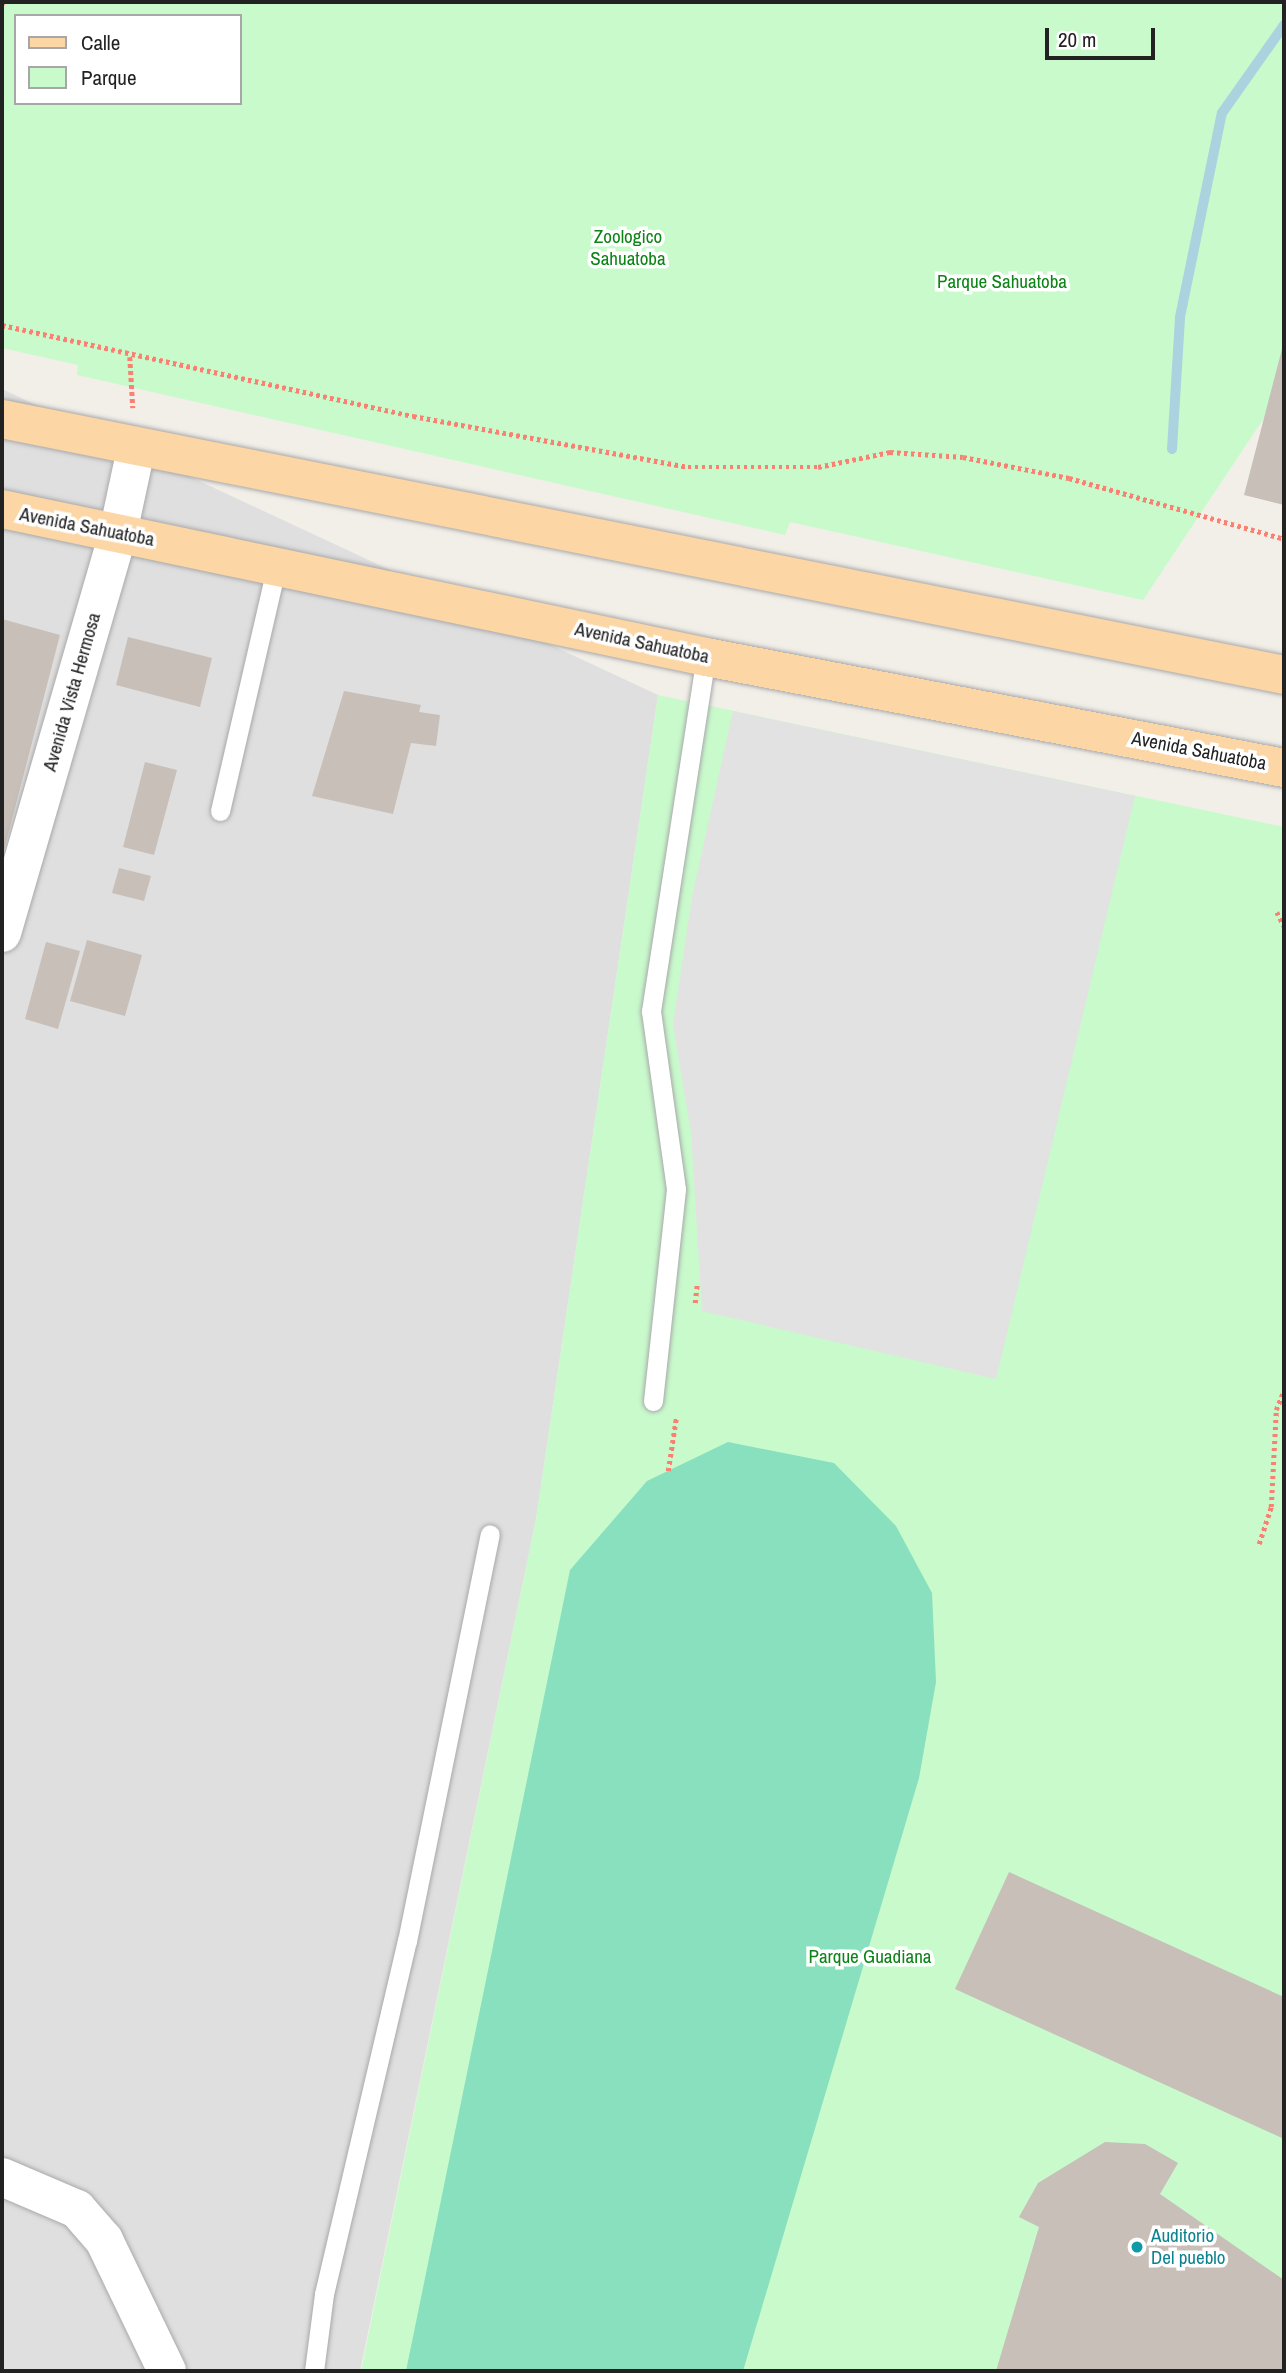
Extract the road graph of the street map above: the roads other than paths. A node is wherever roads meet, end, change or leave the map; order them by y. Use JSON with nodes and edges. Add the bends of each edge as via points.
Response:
{"nodes":[{"id":1,"x":2,"y":419,"type":"edge"},
{"id":2,"x":136,"y":449,"type":"junction"},
{"id":3,"x":2,"y":509,"type":"edge"},
{"id":4,"x":118,"y":533,"type":"junction"},
{"id":5,"x":278,"y":565,"type":"junction"},
{"id":6,"x":706,"y":657,"type":"junction"},
{"id":7,"x":1284,"y":675,"type":"edge"},
{"id":8,"x":1284,"y":768,"type":"edge"},
{"id":9,"x":219,"y":811,"type":"dead end"},
{"id":10,"x":2,"y":933,"type":"edge"},
{"id":11,"x":653,"y":1401,"type":"dead end"},
{"id":12,"x":490,"y":1534,"type":"dead end"},
{"id":13,"x":2,"y":2177,"type":"edge"},
{"id":14,"x":167,"y":2371,"type":"edge"},
{"id":15,"x":314,"y":2371,"type":"edge"}],
"edges":[{"from":1,"to":2,"type":"main road"},
{"from":2,"to":4,"type":"street","name":"Avenida Vista Hermosa"},
{"from":2,"to":7,"type":"main road","via":[[580,530]]},
{"from":3,"to":4,"type":"main road","name":"Avenida Sahuatoba"},
{"from":4,"to":5,"type":"main road","name":"Avenida Sahuatoba"},
{"from":4,"to":10,"type":"street","name":"Avenida Vista Hermosa"},
{"from":5,"to":6,"type":"main road","name":"Avenida Sahuatoba"},
{"from":5,"to":9,"type":"lane"},
{"from":6,"to":8,"type":"main road","name":"Avenida Sahuatoba"},
{"from":6,"to":11,"type":"lane","via":[[651,1011],[676,1189]]},
{"from":12,"to":15,"type":"lane","via":[[407,1941],[324,2294]]},
{"from":13,"to":14,"type":"street","via":[[77,2209],[104,2240]]}]}
